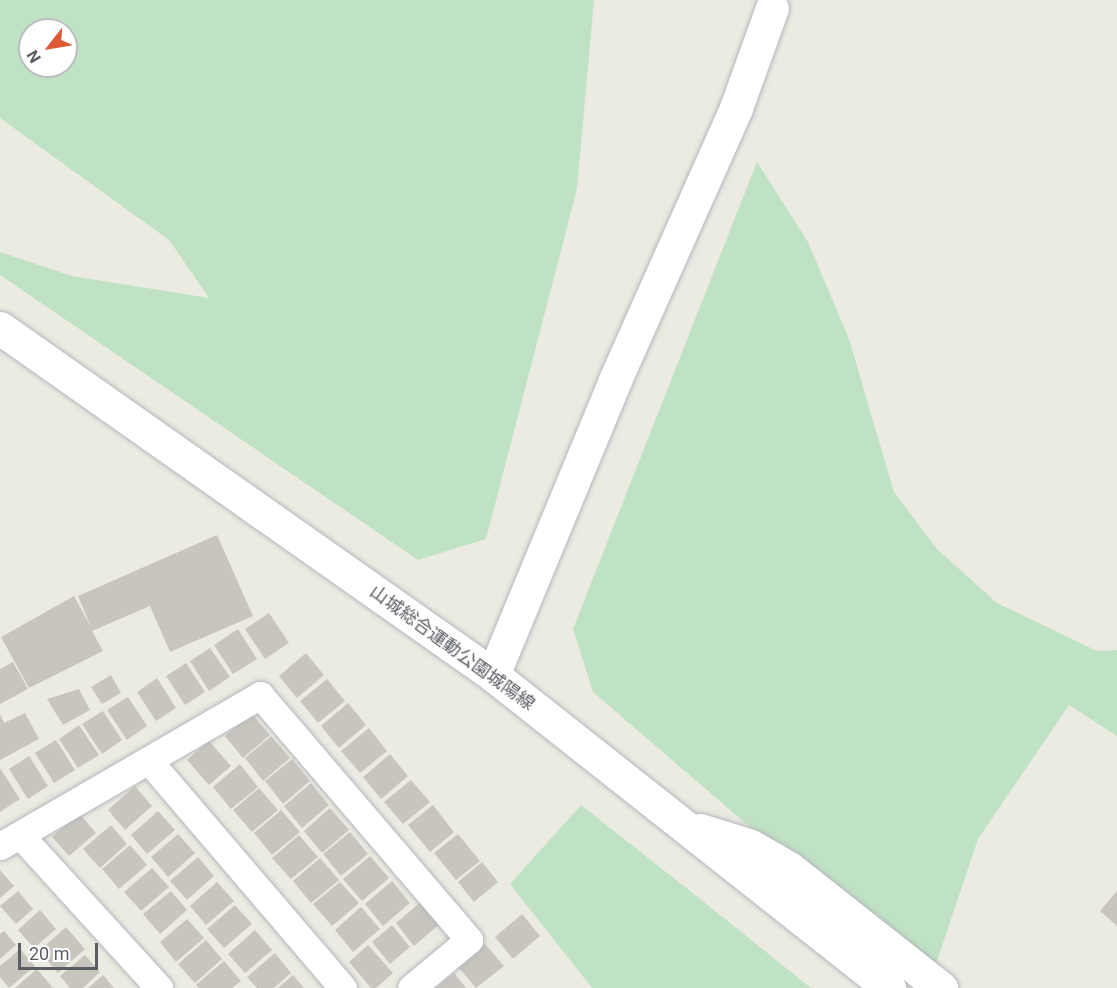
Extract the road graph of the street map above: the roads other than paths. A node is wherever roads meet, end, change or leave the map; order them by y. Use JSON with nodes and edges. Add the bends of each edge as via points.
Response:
{"nodes":[{"id":1,"x":772,"y":8,"type":"dead end"},
{"id":2,"x":0,"y":328,"type":"edge"},
{"id":3,"x":493,"y":675,"type":"junction"},
{"id":4,"x":149,"y":761,"type":"junction"},
{"id":5,"x":679,"y":823,"type":"junction"},
{"id":6,"x":10,"y":840,"type":"edge"},
{"id":7,"x":159,"y":988,"type":"edge"},
{"id":8,"x":343,"y":988,"type":"edge"},
{"id":9,"x":411,"y":988,"type":"edge"},
{"id":10,"x":889,"y":988,"type":"edge"},
{"id":11,"x":941,"y":988,"type":"edge"}],
"edges":[{"from":1,"to":3,"type":"main road","via":[[731,118],[615,380]]},
{"from":2,"to":3,"type":"main road","name":"山城総合運動公園城陽線"},
{"from":3,"to":5,"type":"main road","name":"山城総合運動公園城陽線"},
{"from":4,"to":6,"type":"street"},
{"from":4,"to":8,"type":"street"},
{"from":4,"to":9,"type":"street","via":[[260,695],[469,940]]},
{"from":5,"to":10,"type":"main road","name":"山城総合運動公園城陽線"},
{"from":5,"to":11,"type":"main road","via":[[750,846],[829,897]]},
{"from":6,"to":7,"type":"street"}]}
